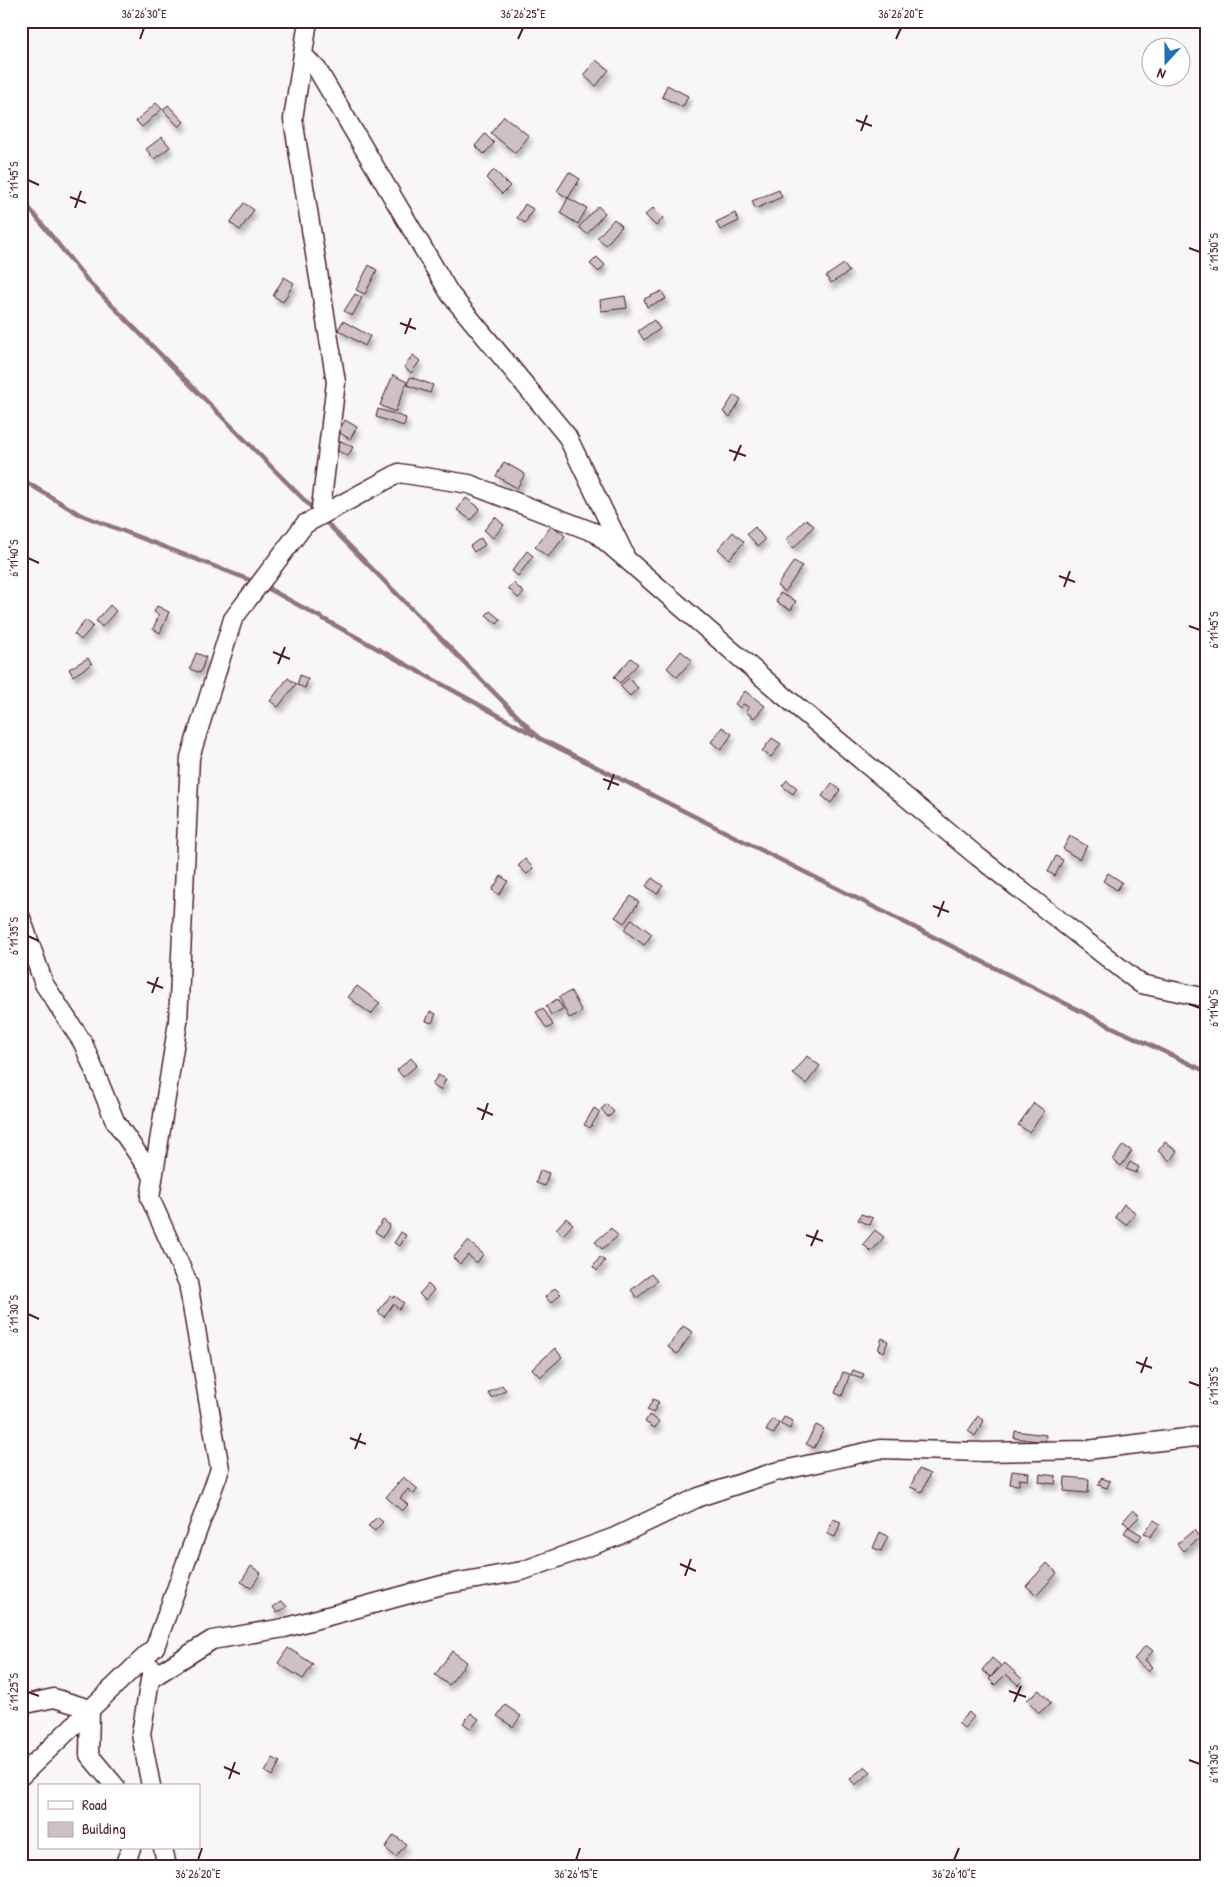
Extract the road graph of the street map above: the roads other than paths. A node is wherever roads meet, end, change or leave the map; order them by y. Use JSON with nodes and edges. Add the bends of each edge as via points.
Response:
{"nodes":[{"id":1,"x":308,"y":21,"type":"edge"},
{"id":2,"x":303,"y":55,"type":"junction"},
{"id":3,"x":320,"y":516,"type":"junction"},
{"id":4,"x":627,"y":560,"type":"junction"},
{"id":5,"x":21,"y":918,"type":"edge"},
{"id":6,"x":1207,"y":998,"type":"edge"},
{"id":7,"x":153,"y":1176,"type":"junction"},
{"id":8,"x":1207,"y":1438,"type":"edge"},
{"id":9,"x":155,"y":1647,"type":"junction"},
{"id":10,"x":150,"y":1679,"type":"junction"},
{"id":11,"x":21,"y":1705,"type":"edge"},
{"id":12,"x":90,"y":1710,"type":"junction"},
{"id":13,"x":21,"y":1776,"type":"edge"},
{"id":14,"x":113,"y":1784,"type":"edge"},
{"id":15,"x":151,"y":1784,"type":"edge"},
{"id":16,"x":129,"y":1850,"type":"edge"},
{"id":17,"x":163,"y":1850,"type":"edge"},
{"id":18,"x":124,"y":1866,"type":"edge"},
{"id":19,"x":167,"y":1866,"type":"edge"}],
"edges":[{"from":1,"to":2,"type":"street"},
{"from":2,"to":3,"type":"street","via":[[293,119],[336,382]]},
{"from":2,"to":4,"type":"street","via":[[317,69],[450,294],[568,436]]},
{"from":3,"to":4,"type":"street","via":[[399,474],[469,484],[596,533]]},
{"from":3,"to":7,"type":"street","via":[[305,524],[233,619],[190,756],[178,1022]]},
{"from":4,"to":6,"type":"street","via":[[977,856],[1141,984]]},
{"from":5,"to":7,"type":"street","via":[[44,984],[83,1043],[115,1122]]},
{"from":7,"to":9,"type":"street","via":[[150,1198],[188,1283],[220,1469]]},
{"from":8,"to":10,"type":"street","via":[[1087,1450],[880,1449],[775,1472],[700,1497],[615,1537],[522,1571],[442,1585],[284,1628],[212,1640]]},
{"from":9,"to":10,"type":"street"},
{"from":9,"to":12,"type":"street"},
{"from":10,"to":15,"type":"street","via":[[141,1734]]},
{"from":11,"to":12,"type":"street","via":[[54,1698]]},
{"from":12,"to":13,"type":"street"},
{"from":12,"to":14,"type":"street","via":[[89,1755]]},
{"from":16,"to":18,"type":"street"},
{"from":17,"to":19,"type":"street"}]}
